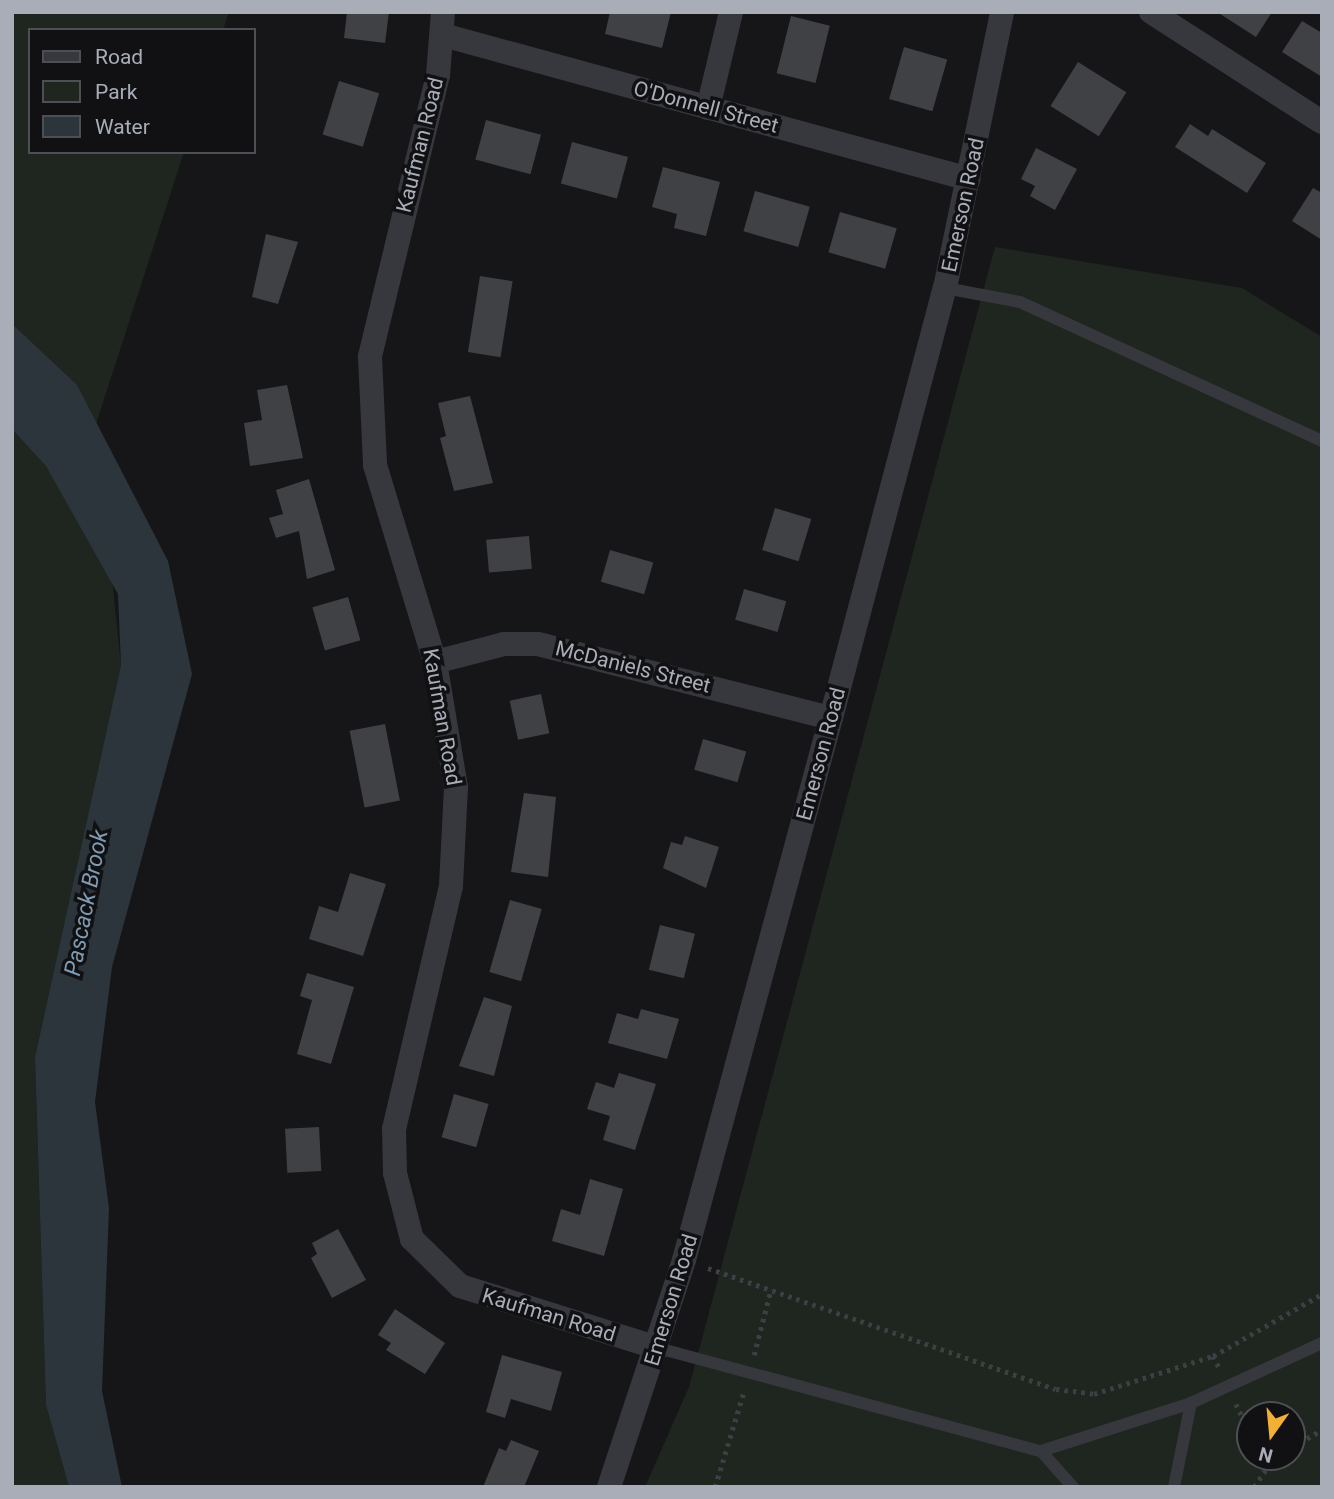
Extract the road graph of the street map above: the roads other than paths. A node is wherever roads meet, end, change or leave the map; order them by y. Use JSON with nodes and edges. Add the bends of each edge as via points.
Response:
{"nodes":[{"id":1,"x":731,"y":12,"type":"edge"},
{"id":2,"x":1002,"y":12,"type":"edge"},
{"id":3,"x":1151,"y":12,"type":"edge"},
{"id":4,"x":443,"y":24,"type":"edge"},
{"id":5,"x":708,"y":108,"type":"junction"},
{"id":6,"x":1322,"y":122,"type":"edge"},
{"id":7,"x":969,"y":179,"type":"junction"},
{"id":8,"x":945,"y":288,"type":"junction"},
{"id":9,"x":1322,"y":441,"type":"edge"},
{"id":10,"x":435,"y":662,"type":"junction"},
{"id":11,"x":831,"y":718,"type":"junction"},
{"id":12,"x":1322,"y":1343,"type":"edge"},
{"id":13,"x":658,"y":1348,"type":"junction"},
{"id":14,"x":1191,"y":1404,"type":"junction"},
{"id":15,"x":1041,"y":1451,"type":"junction"},
{"id":16,"x":609,"y":1487,"type":"edge"},
{"id":17,"x":1073,"y":1487,"type":"edge"},
{"id":18,"x":1174,"y":1487,"type":"edge"}],
"edges":[{"from":1,"to":5,"type":"street"},
{"from":2,"to":7,"type":"street","name":"Emerson Road"},
{"from":3,"to":6,"type":"street"},
{"from":4,"to":5,"type":"street","name":"O'Donnell Street"},
{"from":4,"to":10,"type":"street","name":"Kaufman Road","via":[[379,307],[368,408],[375,465]]},
{"from":5,"to":7,"type":"street","name":"O'Donnell Street"},
{"from":7,"to":8,"type":"street","name":"Emerson Road"},
{"from":8,"to":9,"type":"lane","via":[[1020,302]]},
{"from":8,"to":11,"type":"street","name":"Emerson Road"},
{"from":10,"to":11,"type":"street","name":"McDaniels Street","via":[[504,643],[538,644]]},
{"from":10,"to":13,"type":"street","name":"Kaufman Road","via":[[452,751],[456,837],[450,886],[394,1129],[400,1203],[412,1239],[460,1286]]},
{"from":11,"to":13,"type":"street","name":"Emerson Road"},
{"from":12,"to":14,"type":"lane"},
{"from":13,"to":15,"type":"lane"},
{"from":13,"to":16,"type":"street","name":"Emerson Road"},
{"from":14,"to":15,"type":"lane"},
{"from":14,"to":18,"type":"lane"},
{"from":15,"to":17,"type":"lane"}]}
